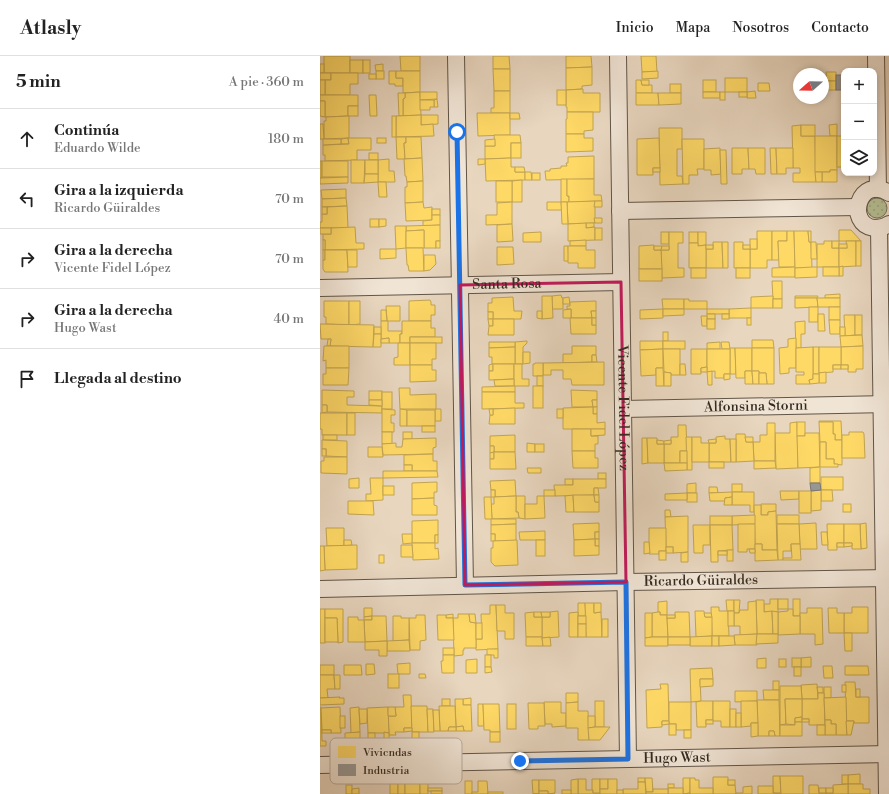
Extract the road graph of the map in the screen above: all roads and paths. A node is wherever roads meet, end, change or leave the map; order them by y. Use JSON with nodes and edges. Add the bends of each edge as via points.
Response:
{"nodes":[{"id":1,"x":456,"y":56,"type":"edge"},
{"id":2,"x":618,"y":56,"type":"edge"},
{"id":3,"x":876,"y":56,"type":"edge"},
{"id":4,"x":883,"y":191,"type":"edge"},
{"id":5,"x":858,"y":207,"type":"junction"},
{"id":6,"x":620,"y":211,"type":"junction"},
{"id":7,"x":884,"y":226,"type":"edge"},
{"id":8,"x":621,"y":282,"type":"junction"},
{"id":9,"x":460,"y":285,"type":"junction"},
{"id":10,"x":320,"y":288,"type":"edge"},
{"id":11,"x":885,"y":404,"type":"edge"},
{"id":12,"x":623,"y":409,"type":"junction"},
{"id":13,"x":887,"y":578,"type":"edge"},
{"id":14,"x":626,"y":582,"type":"junction"},
{"id":15,"x":465,"y":585,"type":"junction"},
{"id":16,"x":320,"y":588,"type":"edge"},
{"id":17,"x":888,"y":754,"type":"edge"},
{"id":18,"x":628,"y":759,"type":"junction"},
{"id":19,"x":462,"y":762,"type":"edge"},
{"id":20,"x":320,"y":765,"type":"edge"},
{"id":21,"x":330,"y":765,"type":"edge"},
{"id":22,"x":887,"y":794,"type":"edge"}],
"edges":[{"from":1,"to":9,"type":"street"},
{"from":2,"to":6,"type":"street","name":"Vicente Fidel López"},
{"from":3,"to":4,"type":"street"},
{"from":4,"to":5,"type":"street","via":[[870,190],[865,193]]},
{"from":5,"to":6,"type":"street"},
{"from":5,"to":7,"type":"street","via":[[860,217],[866,225]]},
{"from":6,"to":8,"type":"street","name":"Vicente Fidel López"},
{"from":7,"to":11,"type":"street"},
{"from":8,"to":9,"type":"street","name":"Santa Rosa"},
{"from":8,"to":12,"type":"street","name":"Vicente Fidel López"},
{"from":9,"to":10,"type":"street","name":"Santa Rosa"},
{"from":9,"to":15,"type":"street"},
{"from":11,"to":12,"type":"street","name":"Alfonsina Storni"},
{"from":11,"to":13,"type":"street"},
{"from":12,"to":14,"type":"street","name":"Vicente Fidel López"},
{"from":13,"to":14,"type":"street","name":"Ricardo Güiraldes"},
{"from":13,"to":17,"type":"street"},
{"from":14,"to":15,"type":"street","name":"Ricardo Güiraldes"},
{"from":14,"to":18,"type":"street","name":"Vicente Fidel López"},
{"from":15,"to":16,"type":"street","name":"Ricardo Güiraldes"},
{"from":17,"to":18,"type":"street","name":"Hugo Wast"},
{"from":17,"to":22,"type":"street"},
{"from":18,"to":19,"type":"street","name":"Hugo Wast"},
{"from":20,"to":21,"type":"street","name":"Hugo Wast"}]}
